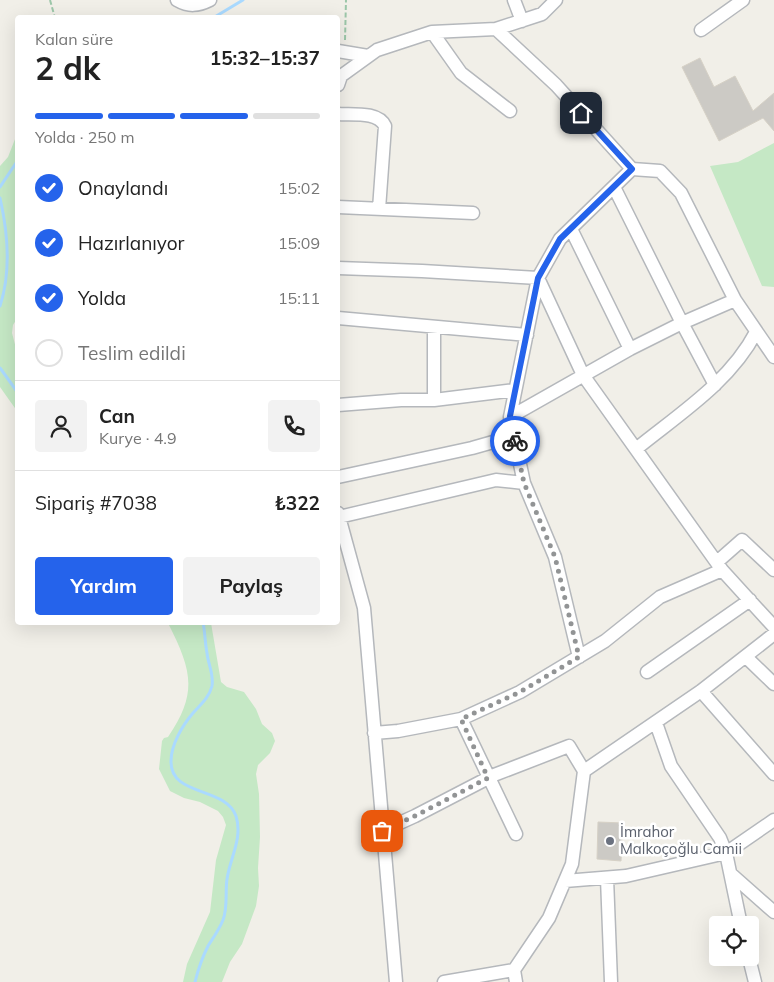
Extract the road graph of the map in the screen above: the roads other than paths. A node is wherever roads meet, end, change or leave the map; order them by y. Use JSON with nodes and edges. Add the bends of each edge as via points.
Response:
{"nodes":[{"id":1,"x":177,"y":0,"type":"edge"},
{"id":2,"x":210,"y":0,"type":"edge"},
{"id":3,"x":514,"y":0,"type":"edge"},
{"id":4,"x":556,"y":0,"type":"edge"},
{"id":5,"x":743,"y":0,"type":"edge"},
{"id":6,"x":522,"y":21,"type":"junction"},
{"id":7,"x":496,"y":29,"type":"junction"},
{"id":8,"x":701,"y":30,"type":"dead end"},
{"id":9,"x":432,"y":32,"type":"junction"},
{"id":10,"x":341,"y":52,"type":"edge"},
{"id":11,"x":368,"y":56,"type":"junction"},
{"id":12,"x":340,"y":79,"type":"edge"},
{"id":13,"x":510,"y":111,"type":"dead end"},
{"id":14,"x":340,"y":114,"type":"edge"},
{"id":15,"x":632,"y":169,"type":"junction"},
{"id":16,"x":614,"y":187,"type":"junction"},
{"id":17,"x":340,"y":207,"type":"edge"},
{"id":18,"x":379,"y":209,"type":"junction"},
{"id":19,"x":474,"y":213,"type":"dead end"},
{"id":20,"x":571,"y":229,"type":"junction"},
{"id":21,"x":340,"y":268,"type":"edge"},
{"id":22,"x":538,"y":278,"type":"junction"},
{"id":23,"x":735,"y":300,"type":"junction"},
{"id":24,"x":340,"y":318,"type":"edge"},
{"id":25,"x":682,"y":322,"type":"junction"},
{"id":26,"x":434,"y":328,"type":"junction"},
{"id":27,"x":756,"y":332,"type":"junction"},
{"id":28,"x":527,"y":335,"type":"junction"},
{"id":29,"x":630,"y":349,"type":"junction"},
{"id":30,"x":774,"y":357,"type":"edge"},
{"id":31,"x":583,"y":375,"type":"junction"},
{"id":32,"x":715,"y":385,"type":"junction"},
{"id":33,"x":515,"y":390,"type":"junction"},
{"id":34,"x":434,"y":400,"type":"junction"},
{"id":35,"x":340,"y":406,"type":"edge"},
{"id":36,"x":510,"y":416,"type":"junction"},
{"id":37,"x":514,"y":436,"type":"junction"},
{"id":38,"x":636,"y":449,"type":"junction"},
{"id":39,"x":340,"y":477,"type":"edge"},
{"id":40,"x":524,"y":483,"type":"junction"},
{"id":41,"x":340,"y":515,"type":"edge"},
{"id":42,"x":340,"y":522,"type":"edge"},
{"id":43,"x":720,"y":566,"type":"junction"},
{"id":44,"x":774,"y":570,"type":"edge"},
{"id":45,"x":750,"y":600,"type":"junction"},
{"id":46,"x":774,"y":627,"type":"edge"},
{"id":47,"x":774,"y":634,"type":"edge"},
{"id":48,"x":579,"y":657,"type":"junction"},
{"id":49,"x":746,"y":657,"type":"junction"},
{"id":50,"x":647,"y":672,"type":"dead end"},
{"id":51,"x":774,"y":684,"type":"edge"},
{"id":52,"x":701,"y":692,"type":"junction"},
{"id":53,"x":461,"y":719,"type":"junction"},
{"id":54,"x":656,"y":723,"type":"junction"},
{"id":55,"x":374,"y":733,"type":"junction"},
{"id":56,"x":584,"y":771,"type":"junction"},
{"id":57,"x":774,"y":774,"type":"edge"},
{"id":58,"x":488,"y":778,"type":"junction"},
{"id":59,"x":774,"y":820,"type":"edge"},
{"id":60,"x":382,"y":831,"type":"junction"},
{"id":61,"x":516,"y":834,"type":"dead end"},
{"id":62,"x":726,"y":854,"type":"junction"},
{"id":63,"x":731,"y":874,"type":"junction"},
{"id":64,"x":607,"y":878,"type":"junction"},
{"id":65,"x":565,"y":881,"type":"junction"},
{"id":66,"x":774,"y":912,"type":"edge"},
{"id":67,"x":740,"y":916,"type":"edge"},
{"id":68,"x":751,"y":966,"type":"edge"},
{"id":69,"x":515,"y":976,"type":"edge"},
{"id":70,"x":465,"y":980,"type":"edge"},
{"id":71,"x":396,"y":982,"type":"edge"},
{"id":72,"x":444,"y":982,"type":"edge"},
{"id":73,"x":611,"y":982,"type":"edge"},
{"id":74,"x":756,"y":982,"type":"edge"}],
"edges":[{"from":1,"to":2,"type":"street","via":[[192,6]]},
{"from":3,"to":6,"type":"street"},
{"from":4,"to":6,"type":"street","via":[[542,14]]},
{"from":5,"to":8,"type":"street"},
{"from":6,"to":7,"type":"street"},
{"from":7,"to":9,"type":"street"},
{"from":7,"to":15,"type":"street","via":[[556,85]]},
{"from":9,"to":11,"type":"street"},
{"from":9,"to":13,"type":"street","via":[[461,73]]},
{"from":10,"to":11,"type":"street"},
{"from":11,"to":12,"type":"street"},
{"from":14,"to":18,"type":"street","via":[[377,117],[386,126]]},
{"from":15,"to":16,"type":"street"},
{"from":15,"to":23,"type":"street","via":[[660,171],[681,193]]},
{"from":16,"to":20,"type":"street"},
{"from":16,"to":25,"type":"street"},
{"from":17,"to":18,"type":"street"},
{"from":18,"to":19,"type":"street"},
{"from":20,"to":22,"type":"street","via":[[560,239]]},
{"from":20,"to":29,"type":"street"},
{"from":21,"to":22,"type":"street"},
{"from":22,"to":28,"type":"street"},
{"from":22,"to":31,"type":"street"},
{"from":23,"to":25,"type":"street"},
{"from":23,"to":27,"type":"street"},
{"from":24,"to":26,"type":"street"},
{"from":25,"to":29,"type":"street"},
{"from":25,"to":32,"type":"street"},
{"from":26,"to":28,"type":"street"},
{"from":26,"to":34,"type":"street"},
{"from":27,"to":30,"type":"street"},
{"from":27,"to":32,"type":"street","via":[[748,347]]},
{"from":28,"to":33,"type":"street"},
{"from":29,"to":31,"type":"street"},
{"from":31,"to":36,"type":"street"},
{"from":31,"to":38,"type":"street"},
{"from":32,"to":38,"type":"street"},
{"from":33,"to":34,"type":"street"},
{"from":33,"to":36,"type":"street"},
{"from":34,"to":35,"type":"street"},
{"from":36,"to":37,"type":"street"},
{"from":37,"to":39,"type":"street"},
{"from":37,"to":40,"type":"street"},
{"from":38,"to":43,"type":"street"},
{"from":40,"to":41,"type":"street","via":[[496,480]]},
{"from":40,"to":48,"type":"street","via":[[555,557]]},
{"from":42,"to":55,"type":"street","via":[[364,608]]},
{"from":43,"to":44,"type":"street","via":[[742,540]]},
{"from":43,"to":45,"type":"street"},
{"from":43,"to":48,"type":"street","via":[[660,597],[605,641]]},
{"from":45,"to":46,"type":"street"},
{"from":45,"to":50,"type":"street"},
{"from":47,"to":49,"type":"street"},
{"from":48,"to":53,"type":"street","via":[[520,692]]},
{"from":49,"to":51,"type":"street"},
{"from":49,"to":52,"type":"street"},
{"from":52,"to":54,"type":"street"},
{"from":52,"to":57,"type":"street"},
{"from":53,"to":55,"type":"street"},
{"from":53,"to":58,"type":"street"},
{"from":54,"to":56,"type":"street"},
{"from":54,"to":62,"type":"street","via":[[671,766],[720,838]]},
{"from":55,"to":60,"type":"street"},
{"from":56,"to":58,"type":"street","via":[[569,746]]},
{"from":56,"to":65,"type":"street","via":[[572,864]]},
{"from":58,"to":60,"type":"street"},
{"from":58,"to":61,"type":"street"},
{"from":59,"to":62,"type":"street"},
{"from":60,"to":71,"type":"street"},
{"from":62,"to":63,"type":"street"},
{"from":62,"to":64,"type":"street"},
{"from":63,"to":66,"type":"street"},
{"from":63,"to":67,"type":"street"},
{"from":64,"to":65,"type":"street"},
{"from":64,"to":73,"type":"street"},
{"from":65,"to":69,"type":"street","via":[[549,918]]},
{"from":68,"to":74,"type":"street"},
{"from":69,"to":70,"type":"street"},
{"from":70,"to":72,"type":"street"}]}
